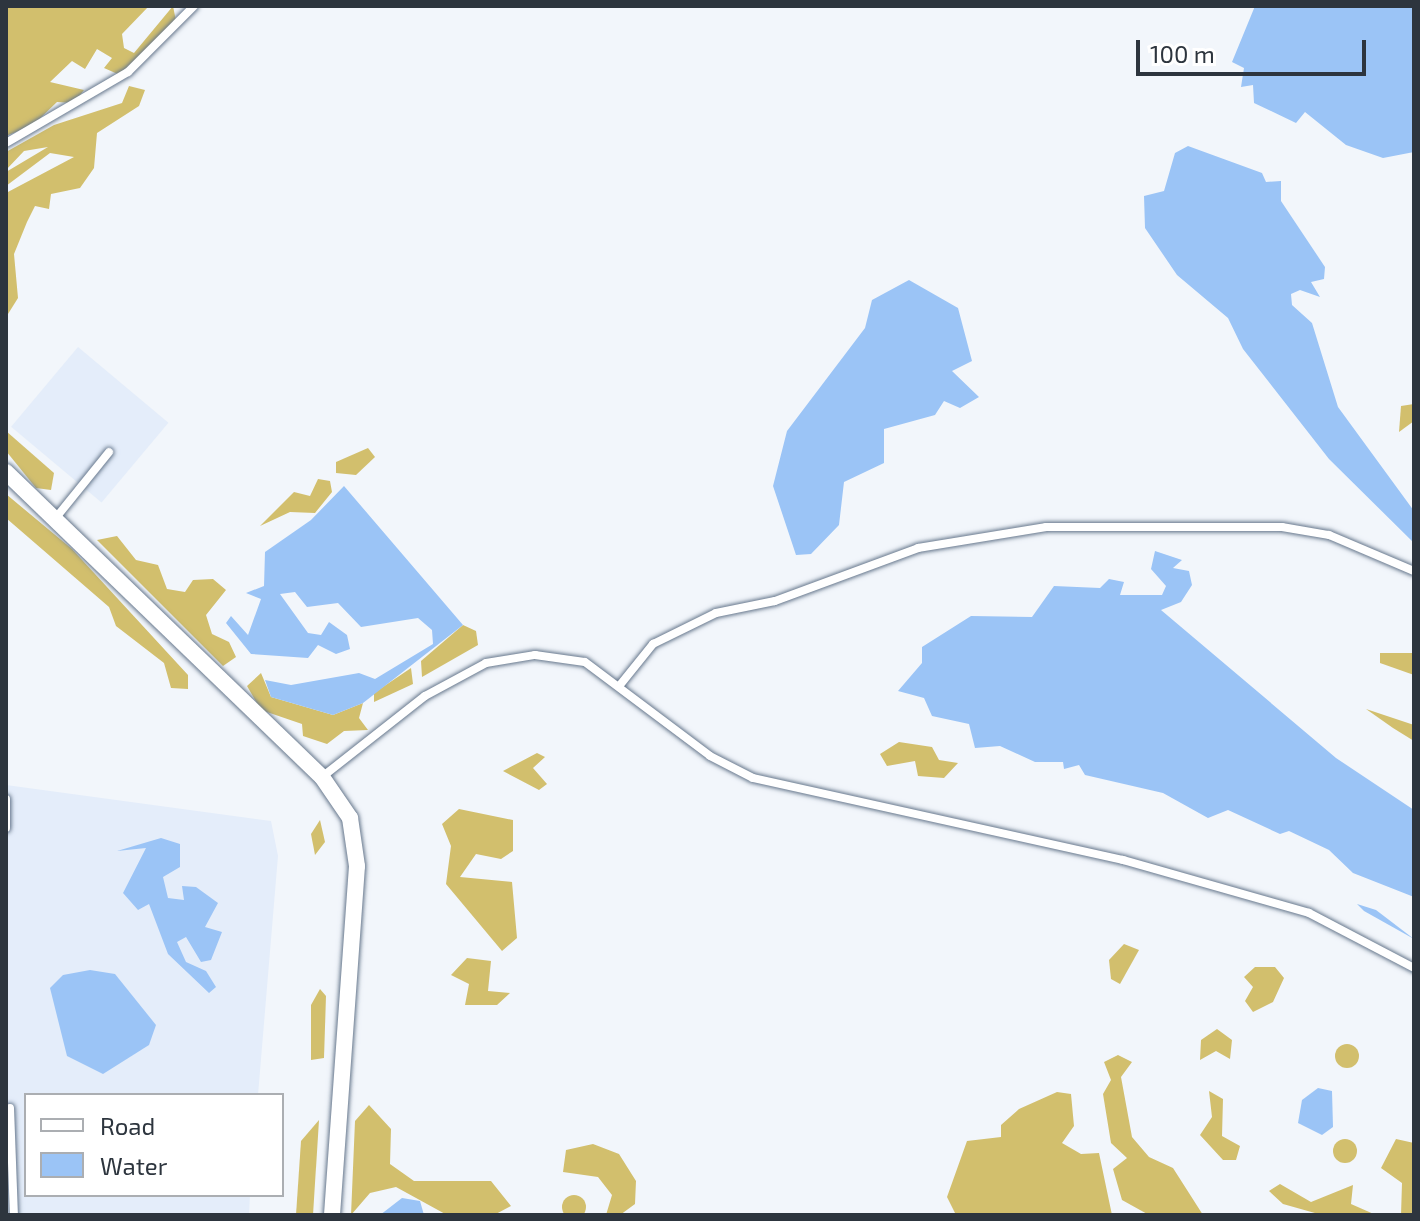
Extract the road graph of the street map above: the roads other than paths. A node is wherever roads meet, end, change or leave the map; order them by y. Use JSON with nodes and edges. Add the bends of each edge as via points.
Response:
{"nodes":[{"id":1,"x":194,"y":6,"type":"edge"},
{"id":2,"x":6,"y":143,"type":"edge"},
{"id":3,"x":109,"y":452,"type":"dead end"},
{"id":4,"x":6,"y":472,"type":"edge"},
{"id":5,"x":55,"y":519,"type":"junction"},
{"id":6,"x":1414,"y":571,"type":"edge"},
{"id":7,"x":620,"y":685,"type":"junction"},
{"id":8,"x":322,"y":777,"type":"junction"},
{"id":9,"x":6,"y":799,"type":"edge"},
{"id":10,"x":6,"y":828,"type":"edge"},
{"id":11,"x":1414,"y":968,"type":"edge"},
{"id":12,"x":10,"y":1108,"type":"dead end"},
{"id":13,"x":14,"y":1215,"type":"edge"},
{"id":14,"x":332,"y":1215,"type":"edge"}],
"edges":[{"from":1,"to":2,"type":"lane","via":[[128,72]]},
{"from":3,"to":5,"type":"lane"},
{"from":4,"to":5,"type":"street"},
{"from":5,"to":8,"type":"street"},
{"from":6,"to":7,"type":"lane","via":[[1329,535],[1282,527],[1046,527],[918,548],[775,601],[716,613],[653,644]]},
{"from":7,"to":8,"type":"lane","via":[[585,662],[535,655],[486,663],[425,696]]},
{"from":7,"to":11,"type":"lane","via":[[710,756],[753,778],[1123,860],[1309,913]]},
{"from":8,"to":14,"type":"street","via":[[350,818],[357,866]]},
{"from":9,"to":10,"type":"lane"},
{"from":12,"to":13,"type":"lane"}]}
